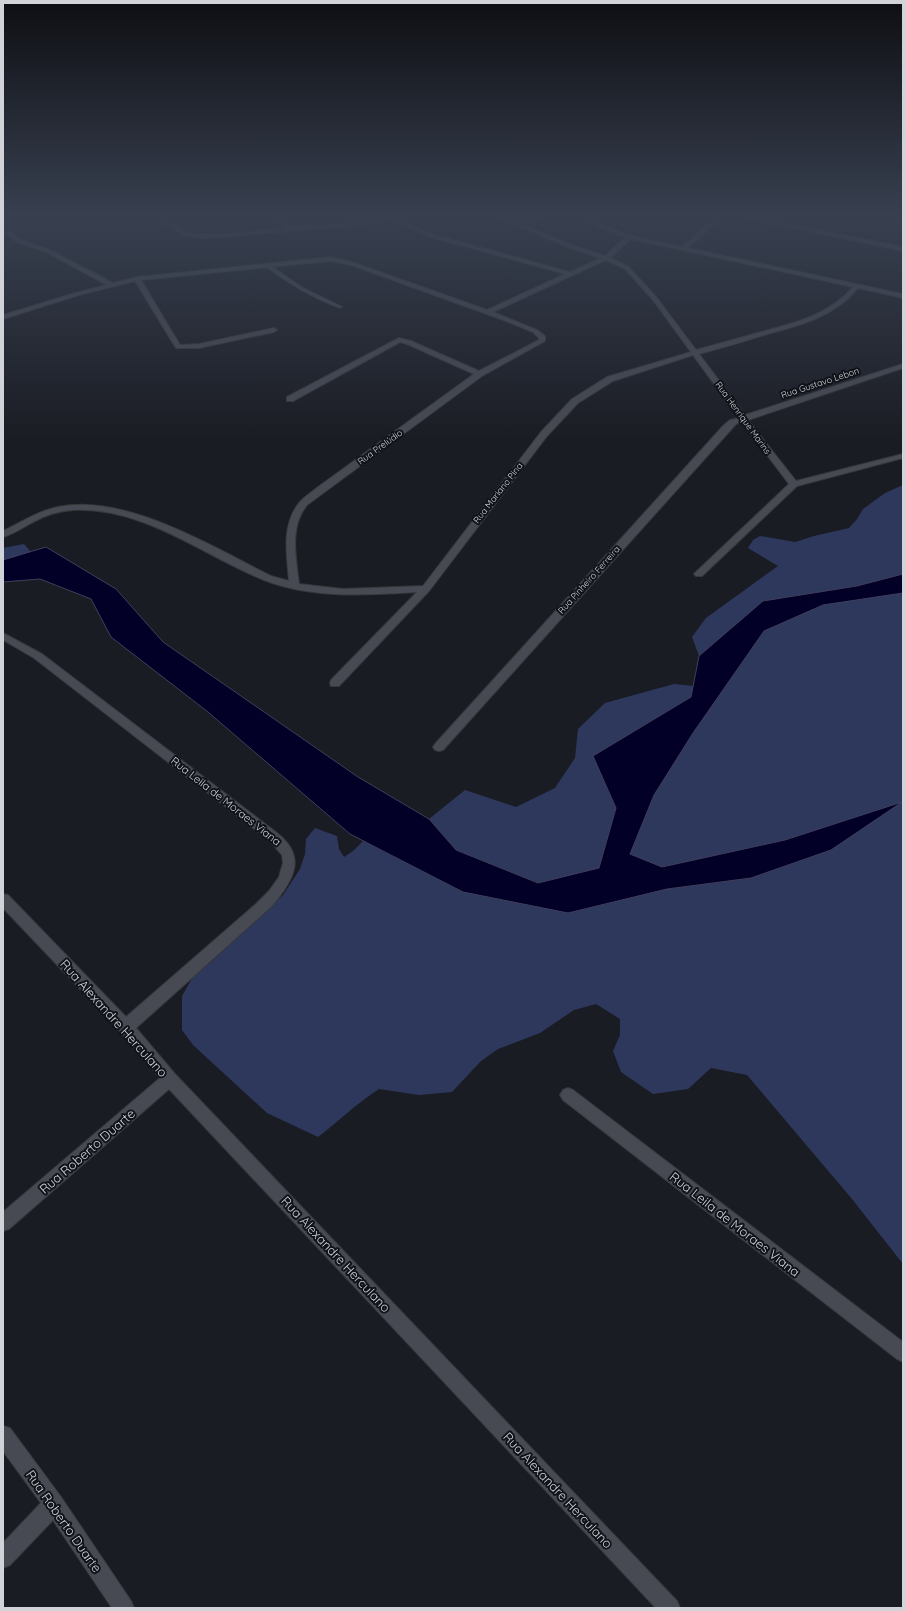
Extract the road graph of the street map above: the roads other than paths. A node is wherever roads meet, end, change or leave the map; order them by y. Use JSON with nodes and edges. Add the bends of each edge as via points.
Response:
{"nodes":[{"id":1,"x":87,"y":291,"type":"edge"},
{"id":2,"x":145,"y":291,"type":"edge"},
{"id":3,"x":305,"y":291,"type":"edge"},
{"id":4,"x":428,"y":291,"type":"edge"},
{"id":5,"x":533,"y":291,"type":"edge"},
{"id":6,"x":649,"y":291,"type":"edge"},
{"id":7,"x":853,"y":291,"type":"edge"},
{"id":8,"x":881,"y":291,"type":"edge"},
{"id":9,"x":903,"y":296,"type":"edge"},
{"id":10,"x":341,"y":307,"type":"dead end"},
{"id":11,"x":488,"y":312,"type":"junction"},
{"id":12,"x":3,"y":317,"type":"edge"},
{"id":13,"x":274,"y":330,"type":"dead end"},
{"id":14,"x":695,"y":353,"type":"junction"},
{"id":15,"x":903,"y":366,"type":"edge"},
{"id":16,"x":479,"y":374,"type":"junction"},
{"id":17,"x":290,"y":399,"type":"dead end"},
{"id":18,"x":743,"y":418,"type":"junction"},
{"id":19,"x":903,"y":456,"type":"edge"},
{"id":20,"x":794,"y":484,"type":"junction"},
{"id":21,"x":3,"y":534,"type":"edge"},
{"id":22,"x":699,"y":574,"type":"dead end"},
{"id":23,"x":294,"y":586,"type":"junction"},
{"id":24,"x":426,"y":589,"type":"junction"},
{"id":25,"x":3,"y":636,"type":"edge"},
{"id":26,"x":335,"y":684,"type":"dead end"},
{"id":27,"x":439,"y":747,"type":"dead end"},
{"id":28,"x":3,"y":899,"type":"edge"},
{"id":29,"x":126,"y":1027,"type":"junction"},
{"id":30,"x":170,"y":1079,"type":"junction"},
{"id":31,"x":568,"y":1095,"type":"dead end"},
{"id":32,"x":3,"y":1223,"type":"edge"},
{"id":33,"x":903,"y":1353,"type":"edge"},
{"id":34,"x":3,"y":1435,"type":"edge"},
{"id":35,"x":54,"y":1504,"type":"junction"},
{"id":36,"x":3,"y":1558,"type":"edge"},
{"id":37,"x":124,"y":1608,"type":"edge"},
{"id":38,"x":670,"y":1608,"type":"edge"}],
"edges":[{"from":1,"to":12,"type":"street"},
{"from":2,"to":13,"type":"street","via":[[178,347],[200,346]]},
{"from":3,"to":10,"type":"lane"},
{"from":4,"to":11,"type":"street"},
{"from":5,"to":11,"type":"street"},
{"from":6,"to":14,"type":"street","name":"Rua Henrique Marins"},
{"from":7,"to":14,"type":"street","name":"Rua Mariano Pina","via":[[827,312]]},
{"from":8,"to":9,"type":"street"},
{"from":11,"to":16,"type":"street","name":"Rua Prelúdio","via":[[535,331],[543,337],[542,341],[531,348]]},
{"from":14,"to":18,"type":"street","name":"Rua Henrique Marins"},
{"from":14,"to":24,"type":"street","name":"Rua Mariano Pina","via":[[610,379],[575,401],[559,416]]},
{"from":15,"to":18,"type":"street","name":"Rua Gustavo Lebon"},
{"from":16,"to":17,"type":"street","via":[[409,342],[399,340]]},
{"from":16,"to":23,"type":"street","name":"Rua Prelúdio","via":[[303,504],[292,523],[290,535]]},
{"from":18,"to":20,"type":"street","name":"Rua Henrique Marins"},
{"from":18,"to":27,"type":"street","name":"Rua Pinheiro Ferreira","via":[[726,428]]},
{"from":19,"to":20,"type":"street"},
{"from":20,"to":22,"type":"street"},
{"from":21,"to":23,"type":"street","via":[[54,510],[81,508],[109,512],[144,519],[261,575]]},
{"from":23,"to":24,"type":"street","via":[[343,592]]},
{"from":24,"to":26,"type":"street","name":"Rua Mariano Pina"},
{"from":25,"to":29,"type":"street","name":"Rua Leila de Moraes Viana","via":[[38,656],[271,835],[283,846],[288,857],[286,877],[261,908]]},
{"from":28,"to":29,"type":"street","name":"Rua Alexandre Herculano"},
{"from":29,"to":30,"type":"street","name":"Rua Alexandre Herculano"},
{"from":30,"to":32,"type":"street","name":"Rua Roberto Duarte"},
{"from":30,"to":38,"type":"street","name":"Rua Alexandre Herculano"},
{"from":31,"to":33,"type":"street","name":"Rua Leila de Moraes Viana"},
{"from":34,"to":35,"type":"street","name":"Rua Roberto Duarte"},
{"from":35,"to":36,"type":"street"},
{"from":35,"to":37,"type":"street","name":"Rua Roberto Duarte"}]}
